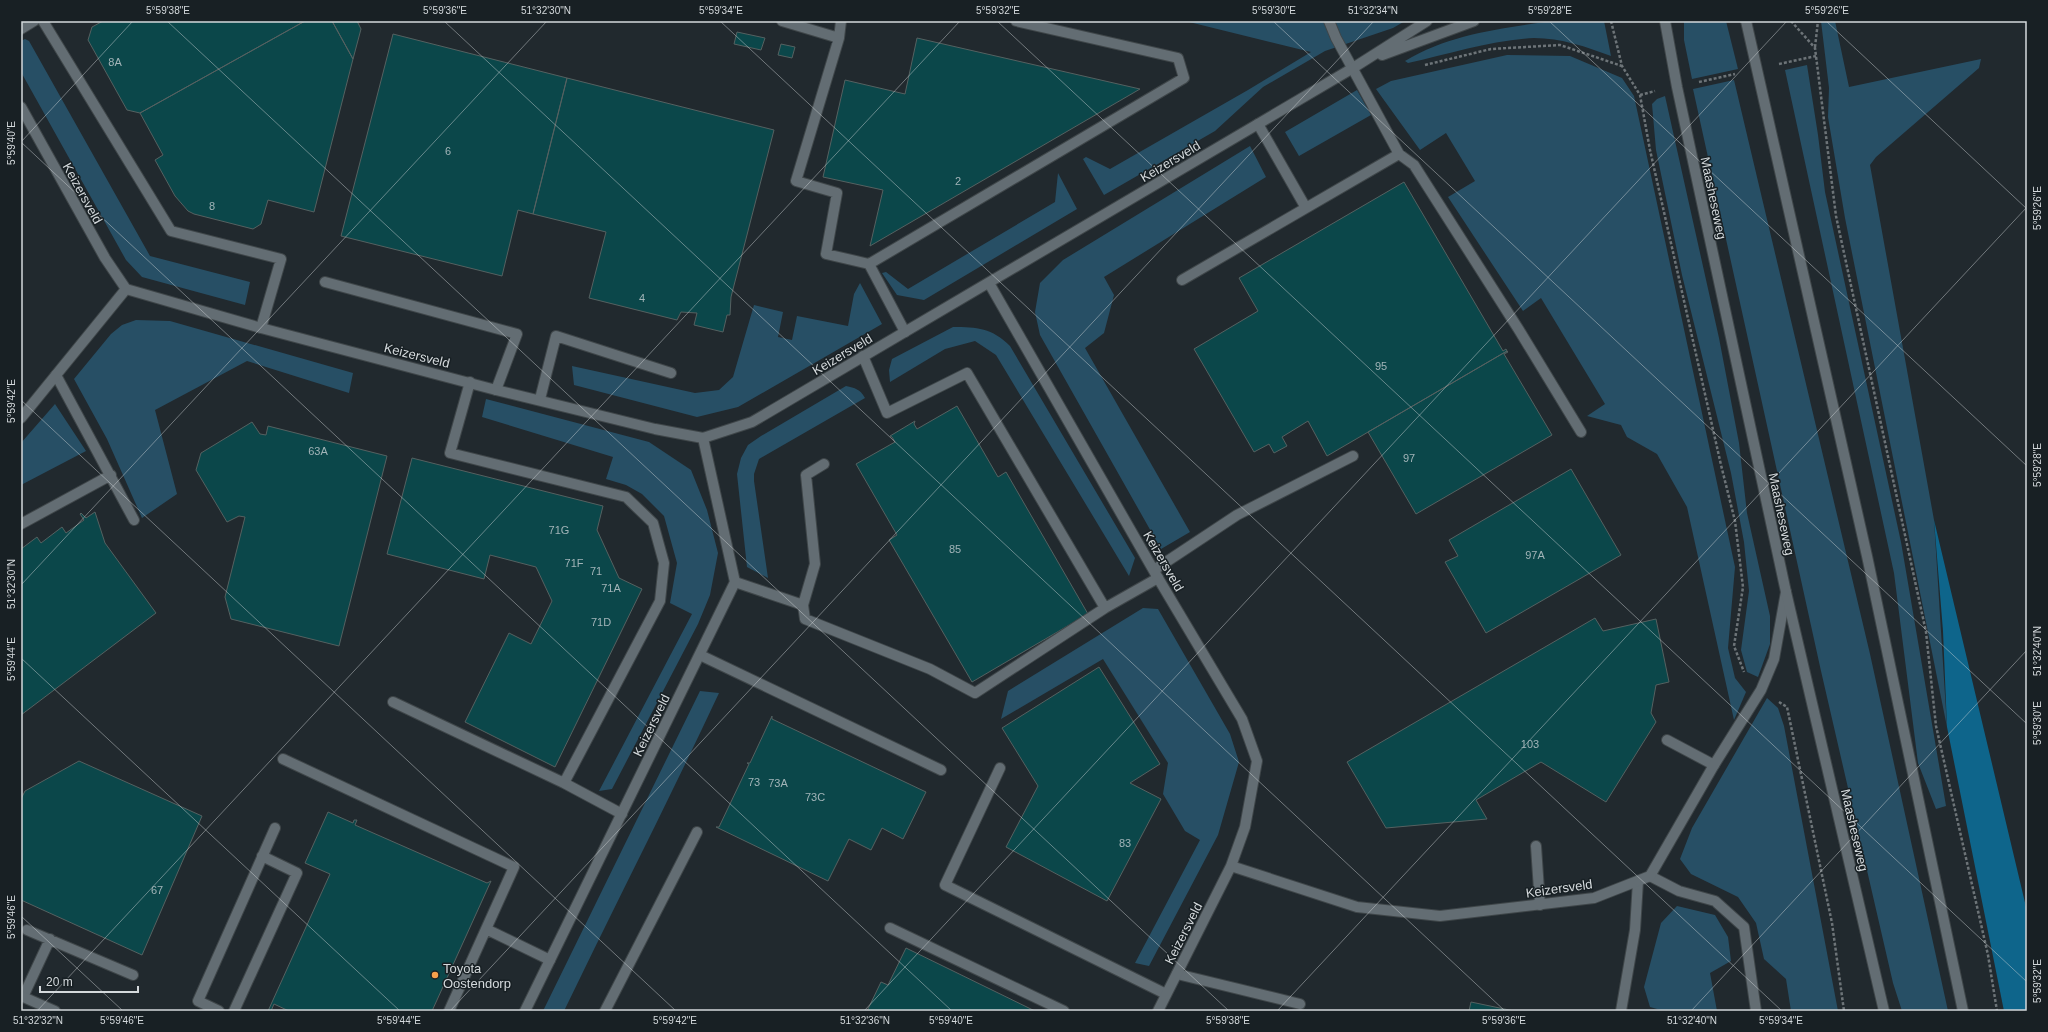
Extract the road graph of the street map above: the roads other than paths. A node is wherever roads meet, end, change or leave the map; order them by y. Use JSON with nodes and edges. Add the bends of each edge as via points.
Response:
{"nodes":[{"id":1,"x":34,"y":21,"type":"edge"},
{"id":2,"x":44,"y":21,"type":"edge"},
{"id":3,"x":782,"y":21,"type":"edge"},
{"id":4,"x":841,"y":21,"type":"edge"},
{"id":5,"x":1016,"y":21,"type":"edge"},
{"id":6,"x":1329,"y":21,"type":"edge"},
{"id":7,"x":1427,"y":21,"type":"edge"},
{"id":8,"x":1474,"y":21,"type":"edge"},
{"id":9,"x":1665,"y":21,"type":"edge"},
{"id":10,"x":1746,"y":21,"type":"edge"},
{"id":11,"x":21,"y":29,"type":"edge"},
{"id":12,"x":839,"y":38,"type":"junction"},
{"id":13,"x":1363,"y":62,"type":"junction"},
{"id":14,"x":1353,"y":68,"type":"junction"},
{"id":15,"x":21,"y":107,"type":"edge"},
{"id":16,"x":1258,"y":124,"type":"junction"},
{"id":17,"x":1399,"y":154,"type":"junction"},
{"id":18,"x":1306,"y":208,"type":"junction"},
{"id":19,"x":869,"y":264,"type":"junction"},
{"id":20,"x":1182,"y":280,"type":"dead end"},
{"id":21,"x":325,"y":282,"type":"dead end"},
{"id":22,"x":989,"y":283,"type":"junction"},
{"id":23,"x":126,"y":289,"type":"junction"},
{"id":24,"x":261,"y":328,"type":"junction"},
{"id":25,"x":905,"y":332,"type":"junction"},
{"id":26,"x":863,"y":356,"type":"junction"},
{"id":27,"x":671,"y":373,"type":"dead end"},
{"id":28,"x":56,"y":375,"type":"junction"},
{"id":29,"x":470,"y":382,"type":"junction"},
{"id":30,"x":496,"y":390,"type":"junction"},
{"id":31,"x":540,"y":400,"type":"junction"},
{"id":32,"x":21,"y":418,"type":"edge"},
{"id":33,"x":1581,"y":432,"type":"dead end"},
{"id":34,"x":703,"y":438,"type":"junction"},
{"id":35,"x":1353,"y":456,"type":"dead end"},
{"id":36,"x":824,"y":464,"type":"dead end"},
{"id":37,"x":111,"y":475,"type":"junction"},
{"id":38,"x":134,"y":520,"type":"dead end"},
{"id":39,"x":21,"y":524,"type":"edge"},
{"id":40,"x":1156,"y":574,"type":"junction"},
{"id":41,"x":735,"y":582,"type":"junction"},
{"id":42,"x":1786,"y":592,"type":"junction"},
{"id":43,"x":803,"y":604,"type":"junction"},
{"id":44,"x":1105,"y":608,"type":"junction"},
{"id":45,"x":700,"y":655,"type":"junction"},
{"id":46,"x":393,"y":702,"type":"dead end"},
{"id":47,"x":1667,"y":740,"type":"dead end"},
{"id":48,"x":283,"y":759,"type":"dead end"},
{"id":49,"x":1714,"y":766,"type":"junction"},
{"id":50,"x":1000,"y":768,"type":"dead end"},
{"id":51,"x":941,"y":770,"type":"dead end"},
{"id":52,"x":564,"y":783,"type":"junction"},
{"id":53,"x":622,"y":814,"type":"junction"},
{"id":54,"x":275,"y":828,"type":"dead end"},
{"id":55,"x":697,"y":832,"type":"dead end"},
{"id":56,"x":1536,"y":846,"type":"dead end"},
{"id":57,"x":262,"y":856,"type":"junction"},
{"id":58,"x":1231,"y":866,"type":"junction"},
{"id":59,"x":1650,"y":876,"type":"junction"},
{"id":60,"x":1638,"y":881,"type":"junction"},
{"id":61,"x":1540,"y":904,"type":"junction"},
{"id":62,"x":890,"y":928,"type":"dead end"},
{"id":63,"x":486,"y":929,"type":"junction"},
{"id":64,"x":26,"y":930,"type":"dead end"},
{"id":65,"x":50,"y":939,"type":"junction"},
{"id":66,"x":550,"y":960,"type":"junction"},
{"id":67,"x":1177,"y":974,"type":"junction"},
{"id":68,"x":133,"y":975,"type":"dead end"},
{"id":69,"x":1166,"y":994,"type":"junction"},
{"id":70,"x":22,"y":996,"type":"edge"},
{"id":71,"x":1300,"y":1004,"type":"dead end"},
{"id":72,"x":55,"y":1011,"type":"edge"},
{"id":73,"x":219,"y":1011,"type":"edge"},
{"id":74,"x":234,"y":1011,"type":"edge"},
{"id":75,"x":450,"y":1011,"type":"edge"},
{"id":76,"x":525,"y":1011,"type":"edge"},
{"id":77,"x":605,"y":1011,"type":"edge"},
{"id":78,"x":1064,"y":1011,"type":"edge"},
{"id":79,"x":1158,"y":1011,"type":"edge"},
{"id":80,"x":1620,"y":1011,"type":"edge"},
{"id":81,"x":1756,"y":1011,"type":"edge"},
{"id":82,"x":1884,"y":1011,"type":"edge"},
{"id":83,"x":1963,"y":1011,"type":"edge"}],
"edges":[{"from":1,"to":11,"type":"street"},
{"from":2,"to":24,"type":"street","via":[[171,231],[281,259]]},
{"from":3,"to":12,"type":"street"},
{"from":4,"to":12,"type":"street"},
{"from":5,"to":19,"type":"street","via":[[1178,58],[1184,78]]},
{"from":6,"to":14,"type":"street"},
{"from":7,"to":13,"type":"street","name":"Keizersveld"},
{"from":8,"to":13,"type":"street","name":"Keizersveld"},
{"from":9,"to":42,"type":"street","name":"Maasheseweg"},
{"from":10,"to":83,"type":"street","via":[[1869,564]]},
{"from":12,"to":19,"type":"street","via":[[796,181],[837,193],[826,254]]},
{"from":13,"to":14,"type":"street","name":"Keizersveld"},
{"from":14,"to":16,"type":"street","name":"Keizersveld"},
{"from":14,"to":17,"type":"street"},
{"from":15,"to":23,"type":"street","name":"Keizersveld","via":[[105,258]]},
{"from":16,"to":18,"type":"street"},
{"from":16,"to":22,"type":"street","name":"Keizersveld"},
{"from":17,"to":18,"type":"street"},
{"from":17,"to":33,"type":"street","via":[[1414,165],[1520,330]]},
{"from":18,"to":20,"type":"street"},
{"from":19,"to":25,"type":"street"},
{"from":21,"to":30,"type":"street","via":[[517,334]]},
{"from":22,"to":25,"type":"street","name":"Keizersveld"},
{"from":22,"to":40,"type":"street","name":"Keizersveld"},
{"from":23,"to":24,"type":"street","name":"Keizersveld"},
{"from":23,"to":28,"type":"street"},
{"from":24,"to":29,"type":"street","name":"Keizersveld"},
{"from":25,"to":26,"type":"street","name":"Keizersveld"},
{"from":26,"to":34,"type":"street","name":"Keizersveld","via":[[752,422]]},
{"from":26,"to":44,"type":"street","via":[[887,413],[967,373]]},
{"from":27,"to":31,"type":"street","via":[[556,336]]},
{"from":28,"to":32,"type":"street"},
{"from":28,"to":37,"type":"street"},
{"from":29,"to":30,"type":"street","name":"Keizersveld"},
{"from":29,"to":52,"type":"street","via":[[450,453],[626,497],[652,523],[664,563],[660,602]]},
{"from":30,"to":31,"type":"street","name":"Keizersveld"},
{"from":31,"to":34,"type":"street","name":"Keizersveld","via":[[655,429]]},
{"from":34,"to":41,"type":"street"},
{"from":35,"to":40,"type":"street","via":[[1237,515]]},
{"from":36,"to":43,"type":"street","via":[[806,475],[815,564]]},
{"from":37,"to":38,"type":"street"},
{"from":37,"to":39,"type":"street"},
{"from":40,"to":44,"type":"street"},
{"from":40,"to":58,"type":"street","name":"Keizersveld","via":[[1242,719],[1256,761],[1245,826]]},
{"from":41,"to":43,"type":"street"},
{"from":41,"to":45,"type":"street","name":"Keizersveld"},
{"from":42,"to":49,"type":"street","via":[[1774,659],[1761,690]]},
{"from":42,"to":82,"type":"street","name":"Maasheseweg"},
{"from":43,"to":44,"type":"street","via":[[805,619],[930,669],[975,693]]},
{"from":45,"to":51,"type":"street"},
{"from":45,"to":53,"type":"street","name":"Keizersveld"},
{"from":46,"to":52,"type":"street"},
{"from":47,"to":49,"type":"street"},
{"from":48,"to":63,"type":"street","via":[[514,867]]},
{"from":49,"to":59,"type":"street"},
{"from":50,"to":69,"type":"street","via":[[944,885]]},
{"from":52,"to":53,"type":"street"},
{"from":53,"to":66,"type":"street","name":"Keizersveld"},
{"from":54,"to":57,"type":"street"},
{"from":55,"to":77,"type":"street"},
{"from":56,"to":61,"type":"street"},
{"from":57,"to":73,"type":"street","via":[[198,1001]]},
{"from":57,"to":74,"type":"street","via":[[297,873]]},
{"from":58,"to":61,"type":"street","name":"Keizersveld","via":[[1357,907],[1440,916]]},
{"from":58,"to":67,"type":"street","name":"Keizersveld"},
{"from":59,"to":60,"type":"street","name":"Keizersveld"},
{"from":59,"to":81,"type":"street","via":[[1679,891],[1715,901],[1744,927]]},
{"from":60,"to":61,"type":"street","name":"Keizersveld","via":[[1594,898]]},
{"from":60,"to":80,"type":"street","via":[[1635,930]]},
{"from":62,"to":78,"type":"street"},
{"from":63,"to":66,"type":"street"},
{"from":63,"to":75,"type":"street"},
{"from":64,"to":65,"type":"street"},
{"from":65,"to":68,"type":"street"},
{"from":65,"to":70,"type":"street"},
{"from":66,"to":76,"type":"street","name":"Keizersveld"},
{"from":67,"to":69,"type":"street","name":"Keizersveld"},
{"from":67,"to":71,"type":"street"},
{"from":69,"to":79,"type":"street","name":"Keizersveld"},
{"from":70,"to":72,"type":"street"}]}
